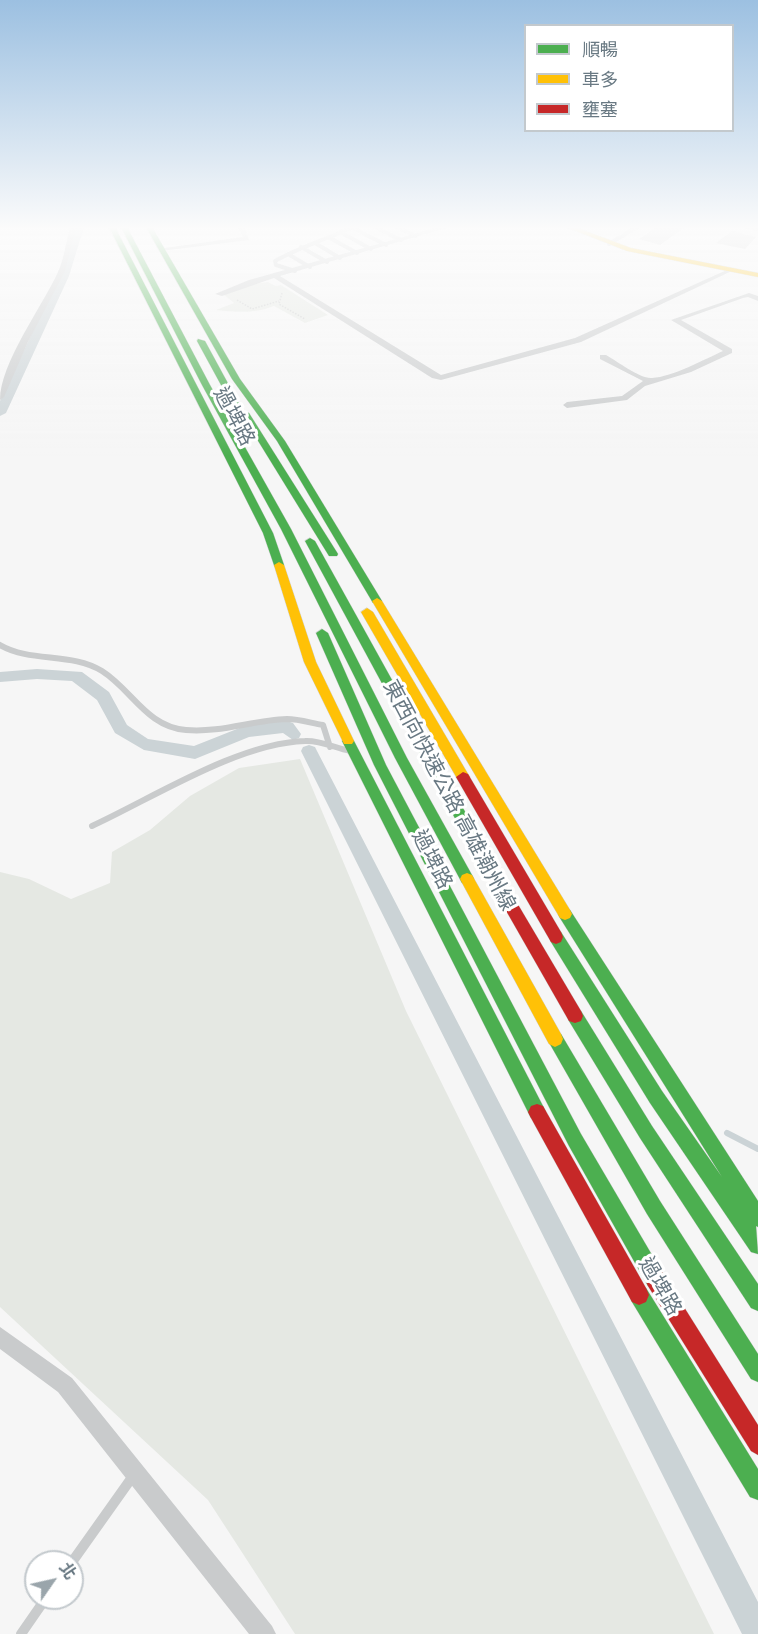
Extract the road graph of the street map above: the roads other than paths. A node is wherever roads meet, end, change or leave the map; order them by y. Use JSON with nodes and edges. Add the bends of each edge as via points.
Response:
{"nodes":[{"id":1,"x":45,"y":303,"type":"edge"},
{"id":2,"x":151,"y":303,"type":"edge"},
{"id":3,"x":164,"y":303,"type":"edge"},
{"id":4,"x":180,"y":303,"type":"edge"},
{"id":5,"x":192,"y":303,"type":"edge"},
{"id":6,"x":317,"y":303,"type":"edge"},
{"id":7,"x":658,"y":303,"type":"edge"},
{"id":8,"x":722,"y":303,"type":"edge"},
{"id":9,"x":603,"y":357,"type":"dead end"},
{"id":10,"x":651,"y":381,"type":"junction"},
{"id":11,"x":224,"y":382,"type":"junction"},
{"id":12,"x":0,"y":397,"type":"edge"},
{"id":13,"x":567,"y":405,"type":"dead end"},
{"id":14,"x":286,"y":529,"type":"junction"},
{"id":15,"x":344,"y":573,"type":"dead end"},
{"id":16,"x":362,"y":603,"type":"dead end"},
{"id":17,"x":0,"y":645,"type":"edge"},
{"id":18,"x":330,"y":747,"type":"junction"},
{"id":19,"x":353,"y":752,"type":"junction"},
{"id":20,"x":92,"y":826,"type":"dead end"},
{"id":21,"x":758,"y":1218,"type":"edge"},
{"id":22,"x":758,"y":1245,"type":"edge"},
{"id":23,"x":758,"y":1301,"type":"edge"},
{"id":24,"x":0,"y":1337,"type":"edge"},
{"id":25,"x":758,"y":1372,"type":"edge"},
{"id":26,"x":758,"y":1444,"type":"edge"},
{"id":27,"x":136,"y":1473,"type":"junction"},
{"id":28,"x":758,"y":1489,"type":"edge"},
{"id":29,"x":81,"y":1550,"type":"edge"},
{"id":30,"x":38,"y":1610,"type":"edge"},
{"id":31,"x":21,"y":1634,"type":"edge"},
{"id":32,"x":264,"y":1634,"type":"edge"}],
"edges":[{"from":1,"to":12,"type":"street"},
{"from":2,"to":19,"type":"main road","name":"過埤路","via":[[268,533],[310,662]]},
{"from":3,"to":14,"type":"main road","name":"東西向快速公路 高雄潮州線"},
{"from":4,"to":11,"type":"main road","name":"東西向快速公路 高雄潮州線"},
{"from":5,"to":21,"type":"main road","name":"過埤路","via":[[236,379],[281,441],[584,946]]},
{"from":6,"to":7,"type":"street","via":[[441,378],[578,340]]},
{"from":8,"to":10,"type":"street","via":[[675,320],[729,351],[688,370]]},
{"from":9,"to":10,"type":"street"},
{"from":10,"to":13,"type":"street","via":[[624,398]]},
{"from":11,"to":15,"type":"main road"},
{"from":11,"to":23,"type":"main road","name":"東西向快速公路 高雄潮州線","via":[[543,961],[631,1108]]},
{"from":14,"to":25,"type":"main road","name":"東西向快速公路 高雄潮州線","via":[[401,758],[602,1125]]},
{"from":14,"to":26,"type":"main road","via":[[288,547],[331,656],[375,754],[480,959],[580,1150],[668,1302]]},
{"from":16,"to":22,"type":"main road","via":[[565,953],[656,1097]]},
{"from":17,"to":18,"type":"lane","via":[[23,654],[89,665],[110,676],[149,716],[172,728],[205,730],[290,719],[323,725]]},
{"from":18,"to":19,"type":"lane"},
{"from":18,"to":20,"type":"lane","via":[[307,741],[262,749],[221,764]]},
{"from":19,"to":28,"type":"main road","name":"過埤路","via":[[557,1150],[650,1314]]},
{"from":24,"to":27,"type":"street","via":[[65,1385]]},
{"from":27,"to":29,"type":"lane"},
{"from":27,"to":32,"type":"street"},
{"from":30,"to":31,"type":"lane"}]}
